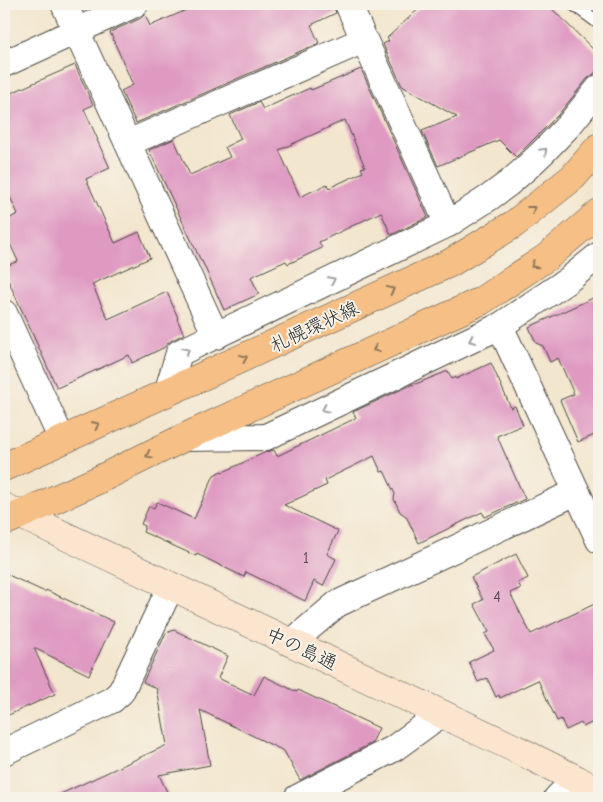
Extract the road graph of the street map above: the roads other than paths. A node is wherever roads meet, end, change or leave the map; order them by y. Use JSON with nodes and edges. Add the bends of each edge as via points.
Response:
{"nodes":[{"id":1,"x":64,"y":4,"type":"edge"},
{"id":2,"x":135,"y":4,"type":"edge"},
{"id":3,"x":348,"y":4,"type":"edge"},
{"id":4,"x":573,"y":4,"type":"edge"},
{"id":5,"x":599,"y":23,"type":"edge"},
{"id":6,"x":76,"y":31,"type":"junction"},
{"id":7,"x":364,"y":40,"type":"junction"},
{"id":8,"x":4,"y":64,"type":"edge"},
{"id":9,"x":599,"y":90,"type":"edge"},
{"id":10,"x":128,"y":143,"type":"junction"},
{"id":11,"x":599,"y":147,"type":"edge"},
{"id":12,"x":599,"y":213,"type":"edge"},
{"id":13,"x":448,"y":224,"type":"junction"},
{"id":14,"x":599,"y":255,"type":"edge"},
{"id":15,"x":4,"y":312,"type":"edge"},
{"id":16,"x":500,"y":326,"type":"junction"},
{"id":17,"x":216,"y":336,"type":"junction"},
{"id":18,"x":167,"y":393,"type":"junction"},
{"id":19,"x":183,"y":438,"type":"junction"},
{"id":20,"x":62,"y":440,"type":"junction"},
{"id":21,"x":4,"y":467,"type":"edge"},
{"id":22,"x":576,"y":492,"type":"junction"},
{"id":23,"x":9,"y":515,"type":"edge"},
{"id":24,"x":599,"y":538,"type":"edge"},
{"id":25,"x":171,"y":586,"type":"junction"},
{"id":26,"x":291,"y":643,"type":"junction"},
{"id":27,"x":441,"y":714,"type":"junction"},
{"id":28,"x":4,"y":752,"type":"edge"},
{"id":29,"x":576,"y":778,"type":"junction"},
{"id":30,"x":599,"y":792,"type":"edge"},
{"id":31,"x":297,"y":798,"type":"edge"},
{"id":32,"x":557,"y":798,"type":"edge"}],
"edges":[{"from":1,"to":6,"type":"street"},
{"from":2,"to":6,"type":"street"},
{"from":3,"to":7,"type":"street"},
{"from":4,"to":5,"type":"lane"},
{"from":6,"to":8,"type":"street"},
{"from":6,"to":10,"type":"street"},
{"from":7,"to":10,"type":"street"},
{"from":7,"to":13,"type":"street"},
{"from":13,"to":9,"type":"street","one_way":true,"via":[[525,169]]},
{"from":10,"to":17,"type":"street"},
{"from":18,"to":11,"type":"main road","name":"札幌環状線","one_way":true,"via":[[450,263],[514,224],[573,177]]},
{"from":12,"to":19,"type":"main road","one_way":true,"via":[[547,257],[481,301]]},
{"from":17,"to":13,"type":"street","one_way":true},
{"from":14,"to":16,"type":"street"},
{"from":15,"to":20,"type":"street"},
{"from":16,"to":19,"type":"street","one_way":true,"via":[[266,437]]},
{"from":16,"to":22,"type":"street"},
{"from":18,"to":17,"type":"street","one_way":true,"via":[[179,353]]},
{"from":20,"to":18,"type":"main road","name":"札幌環状線","one_way":true},
{"from":19,"to":23,"type":"main road","one_way":true,"via":[[96,481]]},
{"from":20,"to":21,"type":"main road","name":"札幌環状線"},
{"from":22,"to":24,"type":"street"},
{"from":22,"to":26,"type":"street","via":[[337,604]]},
{"from":23,"to":25,"type":"street","name":"中の島通"},
{"from":25,"to":26,"type":"street","name":"中の島通"},
{"from":25,"to":28,"type":"street","via":[[121,692],[112,700]]},
{"from":26,"to":27,"type":"street","name":"中の島通"},
{"from":27,"to":29,"type":"street","name":"中の島通"},
{"from":27,"to":31,"type":"street","via":[[393,749]]},
{"from":29,"to":30,"type":"street","name":"中の島通"},
{"from":29,"to":32,"type":"street"}]}
